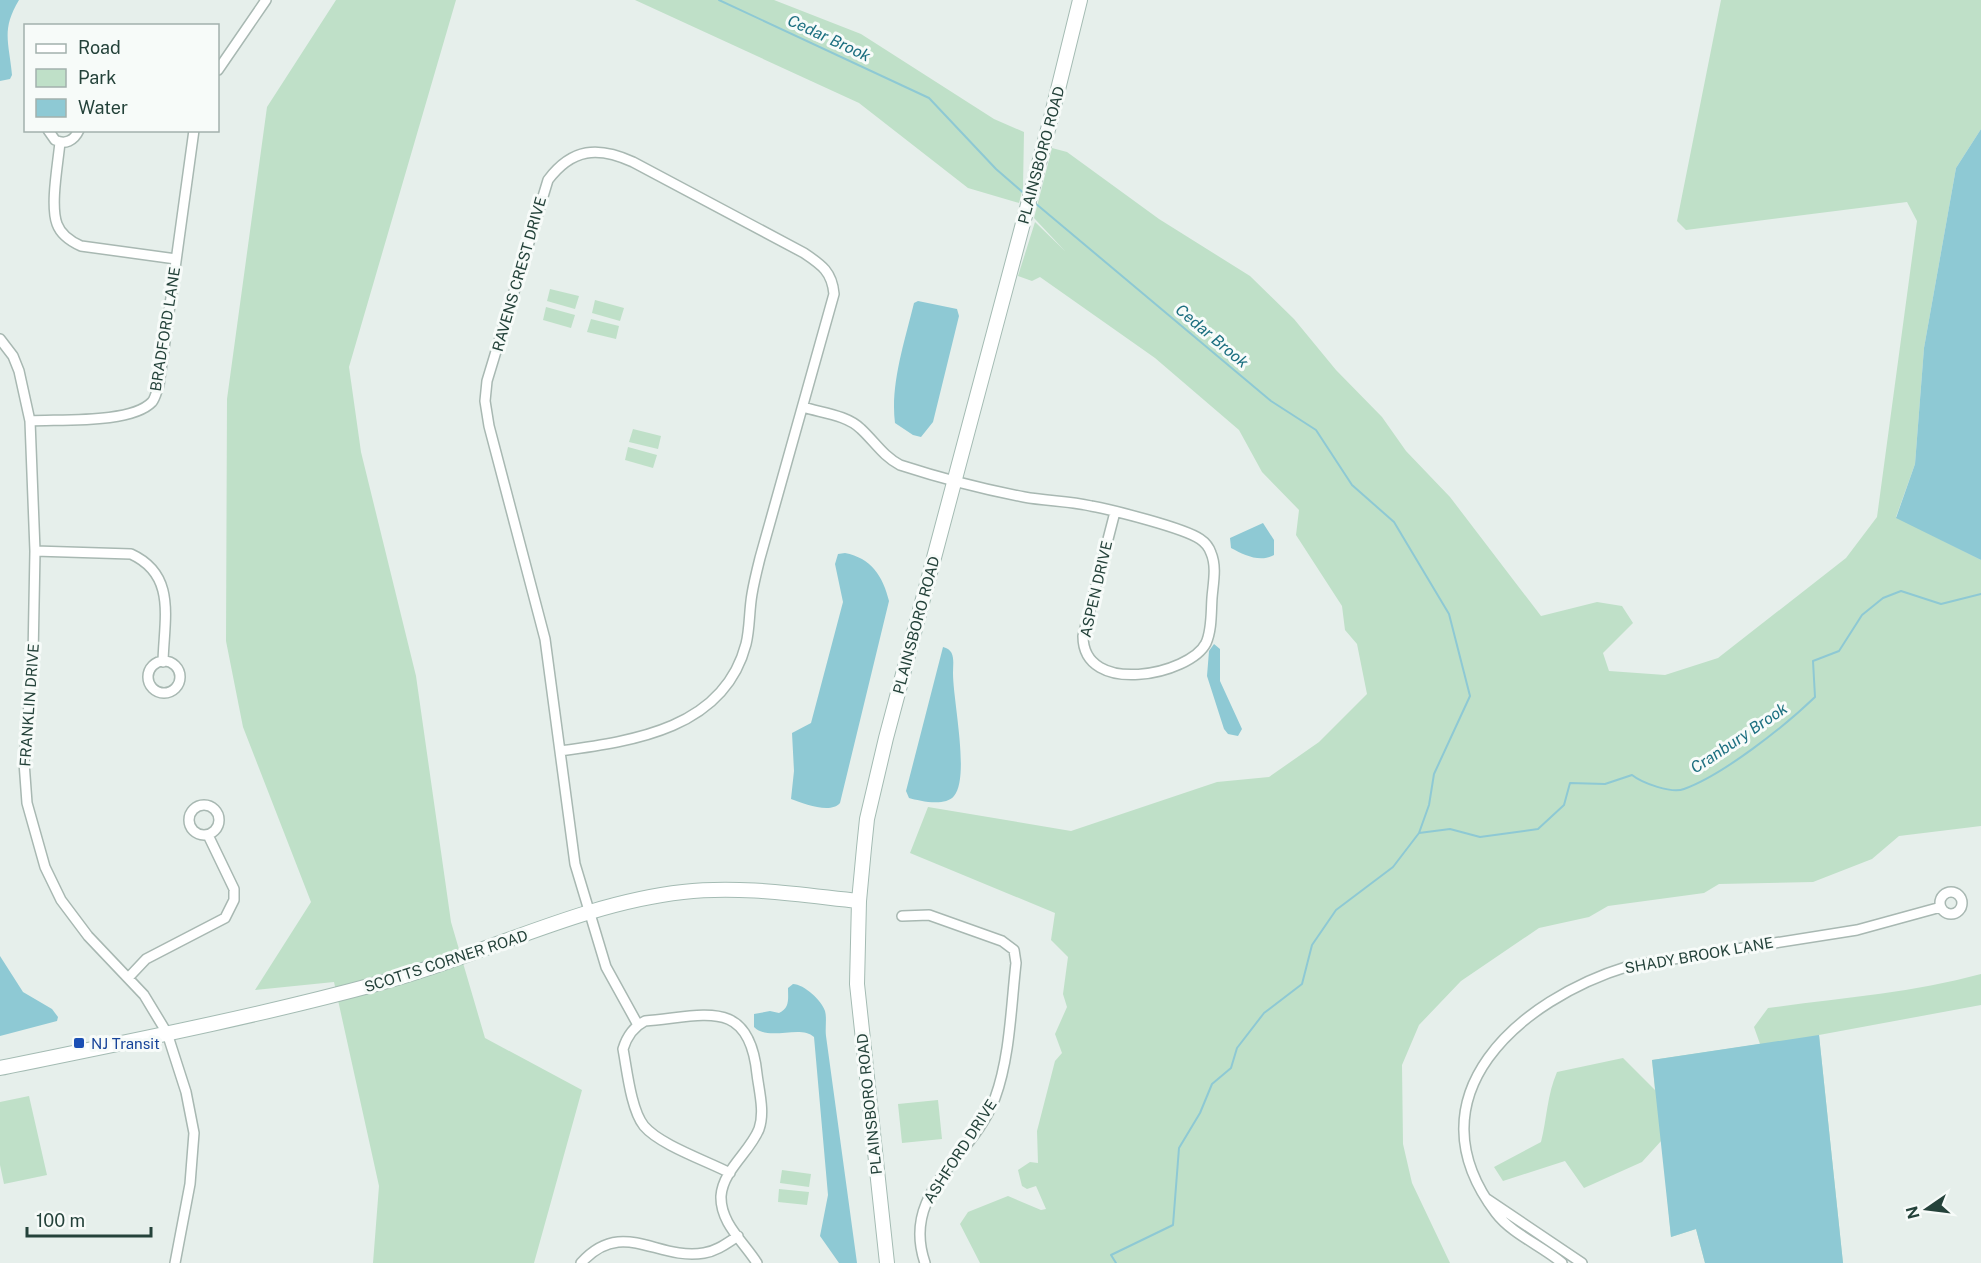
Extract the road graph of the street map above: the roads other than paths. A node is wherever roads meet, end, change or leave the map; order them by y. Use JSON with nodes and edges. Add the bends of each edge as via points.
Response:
{"nodes":[{"id":1,"x":266,"y":0,"type":"edge"},
{"id":2,"x":1080,"y":0,"type":"edge"},
{"id":3,"x":219,"y":69,"type":"edge"},
{"id":4,"x":49,"y":132,"type":"edge"},
{"id":5,"x":78,"y":132,"type":"edge"},
{"id":6,"x":194,"y":132,"type":"edge"},
{"id":7,"x":60,"y":142,"type":"junction"},
{"id":8,"x":176,"y":259,"type":"junction"},
{"id":9,"x":0,"y":339,"type":"edge"},
{"id":10,"x":803,"y":407,"type":"junction"},
{"id":11,"x":30,"y":421,"type":"junction"},
{"id":12,"x":955,"y":480,"type":"junction"},
{"id":13,"x":1115,"y":512,"type":"junction"},
{"id":14,"x":35,"y":551,"type":"junction"},
{"id":15,"x":163,"y":662,"type":"dead end"},
{"id":16,"x":560,"y":751,"type":"junction"},
{"id":17,"x":208,"y":835,"type":"dead end"},
{"id":18,"x":859,"y":901,"type":"junction"},
{"id":19,"x":1941,"y":907,"type":"dead end"},
{"id":20,"x":588,"y":914,"type":"junction"},
{"id":21,"x":902,"y":916,"type":"dead end"},
{"id":22,"x":129,"y":977,"type":"junction"},
{"id":23,"x":638,"y":1025,"type":"junction"},
{"id":24,"x":167,"y":1033,"type":"junction"},
{"id":25,"x":0,"y":1068,"type":"edge"},
{"id":26,"x":730,"y":1173,"type":"junction"},
{"id":27,"x":1485,"y":1197,"type":"junction"},
{"id":28,"x":738,"y":1236,"type":"junction"},
{"id":29,"x":1556,"y":1244,"type":"junction"},
{"id":30,"x":1550,"y":1253,"type":"junction"},
{"id":31,"x":175,"y":1263,"type":"edge"},
{"id":32,"x":581,"y":1263,"type":"edge"},
{"id":33,"x":757,"y":1263,"type":"edge"},
{"id":34,"x":887,"y":1263,"type":"edge"},
{"id":35,"x":926,"y":1263,"type":"edge"},
{"id":36,"x":1562,"y":1263,"type":"edge"},
{"id":37,"x":1582,"y":1263,"type":"edge"}],
"edges":[{"from":1,"to":3,"type":"street"},
{"from":2,"to":12,"type":"street","name":"PLAINSBORO ROAD"},
{"from":4,"to":7,"type":"street"},
{"from":5,"to":7,"type":"street","via":[[72,140]]},
{"from":6,"to":8,"type":"street","name":"BRADFORD LANE"},
{"from":7,"to":8,"type":"street","via":[[55,211],[57,224],[69,240],[81,246]]},
{"from":8,"to":11,"type":"street","name":"BRADFORD LANE","via":[[159,385],[153,402],[136,412],[114,416]]},
{"from":9,"to":11,"type":"street","name":"FRANKLIN DRIVE","via":[[19,371]]},
{"from":10,"to":12,"type":"street","via":[[849,420],[887,458],[900,465]]},
{"from":10,"to":16,"type":"street","name":"RAVENS CREST DRIVE","via":[[760,558],[746,643],[729,684],[700,712],[654,734]]},
{"from":10,"to":16,"type":"street","name":"RAVENS CREST DRIVE","via":[[834,294],[832,277],[826,268],[619,155],[583,154],[556,170],[543,192],[487,381],[485,400],[545,639]]},
{"from":11,"to":14,"type":"street","name":"FRANKLIN DRIVE"},
{"from":12,"to":13,"type":"street","name":"ASPEN DRIVE","via":[[1023,497],[1073,502]]},
{"from":12,"to":18,"type":"street","name":"PLAINSBORO ROAD","via":[[875,782]]},
{"from":13,"to":13,"type":"street","name":"ASPEN DRIVE","via":[[1200,538],[1212,555],[1215,567],[1210,630],[1206,644],[1188,661],[1152,671],[1113,674],[1101,670],[1084,650],[1083,636]]},
{"from":14,"to":15,"type":"street","via":[[131,554],[145,561],[158,574],[164,589]]},
{"from":14,"to":22,"type":"street","name":"FRANKLIN DRIVE","via":[[33,657],[24,762],[34,836],[61,900],[88,936]]},
{"from":16,"to":20,"type":"street","name":"RAVENS CREST DRIVE","via":[[575,864]]},
{"from":17,"to":22,"type":"street","via":[[234,889],[234,900],[225,918],[146,959]]},
{"from":18,"to":20,"type":"street","name":"SCOTTS CORNER ROAD","via":[[709,890],[651,897]]},
{"from":18,"to":34,"type":"street","name":"PLAINSBORO ROAD","via":[[860,1019]]},
{"from":19,"to":27,"type":"street","name":"SHADY BROOK LANE","via":[[1857,930],[1629,966],[1594,976],[1570,989],[1506,1036],[1475,1076],[1466,1107],[1465,1134],[1468,1158]]},
{"from":20,"to":23,"type":"street","name":"RAVENS CREST DRIVE","via":[[606,967]]},
{"from":20,"to":24,"type":"street","name":"SCOTTS CORNER ROAD","via":[[423,972]]},
{"from":21,"to":35,"type":"street","name":"ASHFORD DRIVE","via":[[929,915],[1009,944],[1016,963],[994,1102],[926,1199],[919,1240]]},
{"from":22,"to":24,"type":"street","name":"FRANKLIN DRIVE"},
{"from":23,"to":26,"type":"street","via":[[622,1049],[644,1125],[656,1136]]},
{"from":23,"to":26,"type":"street","via":[[645,1021],[719,1014],[735,1022],[751,1041],[762,1117],[753,1140]]},
{"from":24,"to":25,"type":"street","name":"SCOTTS CORNER ROAD"},
{"from":24,"to":31,"type":"street","name":"FRANKLIN DRIVE","via":[[194,1133],[190,1184]]},
{"from":26,"to":28,"type":"street","via":[[721,1195],[722,1209]]},
{"from":27,"to":29,"type":"street"},
{"from":27,"to":30,"type":"street","name":"SHADY BROOK LANE","via":[[1498,1216]]},
{"from":28,"to":32,"type":"street","via":[[719,1248],[698,1254],[628,1240],[612,1242],[595,1249]]},
{"from":28,"to":33,"type":"street"},
{"from":29,"to":30,"type":"street"},
{"from":29,"to":37,"type":"street"},
{"from":30,"to":36,"type":"street","name":"SHADY BROOK LANE"}]}
